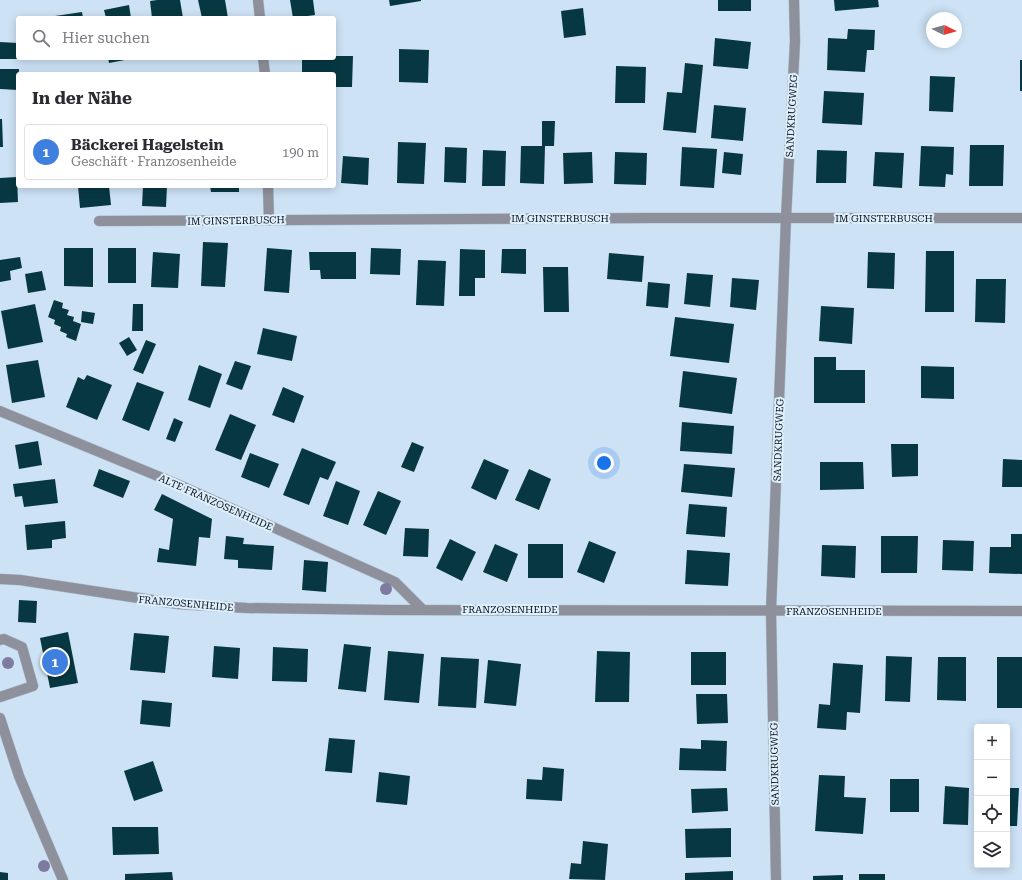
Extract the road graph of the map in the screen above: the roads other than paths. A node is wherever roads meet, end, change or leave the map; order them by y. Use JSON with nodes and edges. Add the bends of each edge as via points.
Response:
{"nodes":[{"id":1,"x":258,"y":0,"type":"edge"},
{"id":2,"x":794,"y":0,"type":"edge"},
{"id":3,"x":260,"y":16,"type":"edge"},
{"id":4,"x":264,"y":60,"type":"edge"},
{"id":5,"x":265,"y":72,"type":"edge"},
{"id":6,"x":268,"y":188,"type":"edge"},
{"id":7,"x":786,"y":218,"type":"junction"},
{"id":8,"x":1022,"y":218,"type":"edge"},
{"id":9,"x":269,"y":220,"type":"junction"},
{"id":10,"x":99,"y":221,"type":"dead end"},
{"id":11,"x":0,"y":411,"type":"edge"},
{"id":12,"x":0,"y":579,"type":"edge"},
{"id":13,"x":422,"y":609,"type":"junction"},
{"id":14,"x":771,"y":611,"type":"junction"},
{"id":15,"x":1022,"y":611,"type":"edge"},
{"id":16,"x":0,"y":640,"type":"edge"},
{"id":17,"x":0,"y":698,"type":"edge"},
{"id":18,"x":0,"y":718,"type":"edge"},
{"id":19,"x":63,"y":880,"type":"edge"},
{"id":20,"x":776,"y":880,"type":"edge"}],
"edges":[{"from":1,"to":3,"type":"street"},
{"from":2,"to":7,"type":"street","name":"SANDKRUGWEG","via":[[795,41]]},
{"from":4,"to":5,"type":"street"},
{"from":6,"to":9,"type":"street"},
{"from":7,"to":8,"type":"street","name":"IM GINSTERBUSCH"},
{"from":7,"to":9,"type":"street","name":"IM GINSTERBUSCH"},
{"from":7,"to":14,"type":"street","name":"SANDKRUGWEG"},
{"from":9,"to":10,"type":"street","name":"IM GINSTERBUSCH"},
{"from":11,"to":13,"type":"street","name":"ALTE FRANZOSENHEIDE","via":[[177,484],[395,582]]},
{"from":12,"to":13,"type":"street","name":"FRANZOSENHEIDE","via":[[178,604],[247,608]]},
{"from":13,"to":14,"type":"street","name":"FRANZOSENHEIDE"},
{"from":14,"to":15,"type":"street","name":"FRANZOSENHEIDE"},
{"from":14,"to":20,"type":"street","name":"SANDKRUGWEG"},
{"from":16,"to":17,"type":"street","via":[[4,639],[22,647],[33,686]]},
{"from":18,"to":19,"type":"street","via":[[19,776]]}]}
